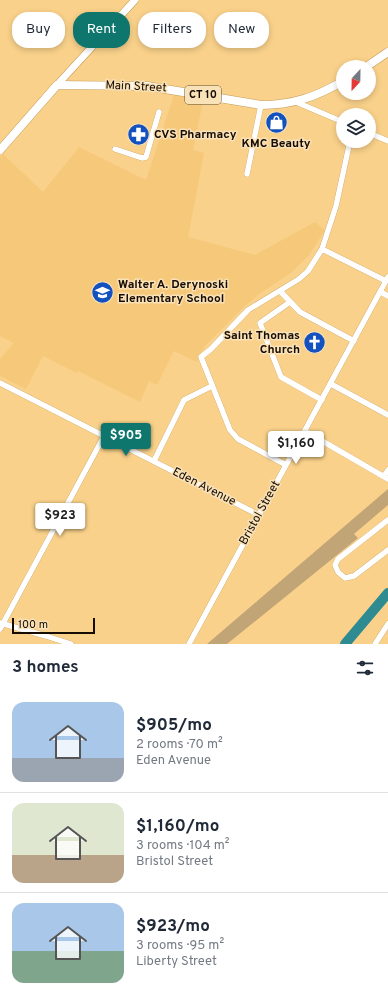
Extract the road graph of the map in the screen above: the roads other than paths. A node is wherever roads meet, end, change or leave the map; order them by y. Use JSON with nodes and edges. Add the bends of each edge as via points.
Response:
{"nodes":[{"id":1,"x":135,"y":0,"type":"edge"},
{"id":2,"x":388,"y":52,"type":"edge"},
{"id":3,"x":376,"y":60,"type":"edge"},
{"id":4,"x":57,"y":85,"type":"junction"},
{"id":5,"x":336,"y":85,"type":"edge"},
{"id":6,"x":296,"y":102,"type":"junction"},
{"id":7,"x":261,"y":105,"type":"junction"},
{"id":8,"x":159,"y":112,"type":"dead end"},
{"id":9,"x":336,"y":119,"type":"edge"},
{"id":10,"x":376,"y":136,"type":"edge"},
{"id":11,"x":388,"y":141,"type":"edge"},
{"id":12,"x":348,"y":148,"type":"edge"},
{"id":13,"x":115,"y":149,"type":"dead end"},
{"id":14,"x":0,"y":150,"type":"edge"},
{"id":15,"x":247,"y":174,"type":"dead end"},
{"id":16,"x":322,"y":249,"type":"junction"},
{"id":17,"x":387,"y":279,"type":"edge"},
{"id":18,"x":280,"y":291,"type":"junction"},
{"id":19,"x":381,"y":292,"type":"junction"},
{"id":20,"x":388,"y":296,"type":"edge"},
{"id":21,"x":290,"y":302,"type":"junction"},
{"id":22,"x":354,"y":341,"type":"junction"},
{"id":23,"x":0,"y":383,"type":"edge"},
{"id":24,"x":331,"y":384,"type":"junction"},
{"id":25,"x":212,"y":386,"type":"junction"},
{"id":26,"x":322,"y":400,"type":"junction"},
{"id":27,"x":388,"y":416,"type":"edge"},
{"id":28,"x":305,"y":431,"type":"junction"},
{"id":29,"x":104,"y":436,"type":"junction"},
{"id":30,"x":154,"y":461,"type":"junction"},
{"id":31,"x":286,"y":465,"type":"junction"},
{"id":32,"x":388,"y":470,"type":"edge"},
{"id":33,"x":386,"y":477,"type":"edge"},
{"id":34,"x":259,"y":515,"type":"junction"},
{"id":35,"x":388,"y":520,"type":"edge"},
{"id":36,"x":388,"y":550,"type":"edge"},
{"id":37,"x":388,"y":624,"type":"edge"},
{"id":38,"x":1,"y":625,"type":"edge"},
{"id":39,"x":71,"y":644,"type":"edge"},
{"id":40,"x":189,"y":644,"type":"edge"},
{"id":41,"x":374,"y":644,"type":"edge"}],
"edges":[{"from":1,"to":4,"type":"main road"},
{"from":2,"to":3,"type":"highway"},
{"from":4,"to":7,"type":"highway","name":"Main Street","number":"CT 10","via":[[147,86]]},
{"from":4,"to":14,"type":"highway"},
{"from":5,"to":6,"type":"highway","name":"Main Street","number":"CT 10","via":[[316,96]]},
{"from":6,"to":7,"type":"highway","name":"Main Street","number":"CT 10"},
{"from":6,"to":9,"type":"street"},
{"from":7,"to":15,"type":"street"},
{"from":8,"to":13,"type":"street","via":[[146,157]]},
{"from":10,"to":11,"type":"street"},
{"from":12,"to":16,"type":"street","via":[[336,206]]},
{"from":16,"to":17,"type":"street"},
{"from":16,"to":18,"type":"street","via":[[308,271]]},
{"from":17,"to":19,"type":"street","name":"Bristol Street"},
{"from":18,"to":21,"type":"street"},
{"from":18,"to":25,"type":"street","via":[[248,310],[201,357]]},
{"from":19,"to":20,"type":"street"},
{"from":19,"to":22,"type":"street","name":"Bristol Street"},
{"from":21,"to":22,"type":"street","via":[[300,312]]},
{"from":21,"to":26,"type":"street","via":[[260,323],[281,377]]},
{"from":22,"to":24,"type":"street","name":"Bristol Street"},
{"from":23,"to":29,"type":"street","name":"Eden Avenue"},
{"from":24,"to":26,"type":"street","name":"Bristol Street"},
{"from":24,"to":27,"type":"street"},
{"from":25,"to":30,"type":"street","via":[[184,400]]},
{"from":25,"to":31,"type":"street","via":[[230,430],[238,439]]},
{"from":26,"to":28,"type":"street","name":"Bristol Street"},
{"from":28,"to":31,"type":"street","name":"Bristol Street"},
{"from":28,"to":33,"type":"street"},
{"from":29,"to":30,"type":"street","name":"Eden Avenue"},
{"from":29,"to":38,"type":"street"},
{"from":30,"to":34,"type":"street","name":"Eden Avenue"},
{"from":31,"to":34,"type":"street","name":"Bristol Street"},
{"from":32,"to":33,"type":"street"},
{"from":34,"to":40,"type":"street","name":"Bristol Street"},
{"from":35,"to":36,"type":"street","via":[[338,559],[335,566],[345,578],[354,576]]},
{"from":37,"to":41,"type":"street"},
{"from":38,"to":39,"type":"street"}]}
